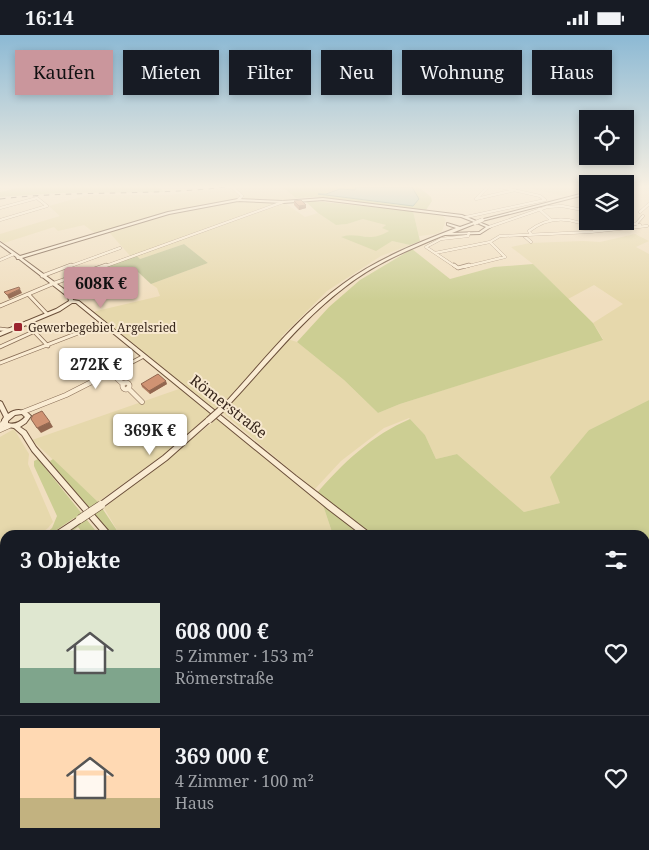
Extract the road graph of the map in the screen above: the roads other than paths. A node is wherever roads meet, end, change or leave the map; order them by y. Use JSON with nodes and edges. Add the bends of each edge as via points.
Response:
{"nodes":[{"id":1,"x":125,"y":225,"type":"edge"},
{"id":2,"x":221,"y":225,"type":"edge"},
{"id":3,"x":447,"y":225,"type":"edge"},
{"id":4,"x":453,"y":225,"type":"edge"},
{"id":5,"x":469,"y":225,"type":"edge"},
{"id":6,"x":484,"y":225,"type":"edge"},
{"id":7,"x":503,"y":225,"type":"edge"},
{"id":8,"x":536,"y":225,"type":"edge"},
{"id":9,"x":583,"y":225,"type":"edge"},
{"id":10,"x":648,"y":226,"type":"edge"},
{"id":11,"x":489,"y":227,"type":"junction"},
{"id":12,"x":461,"y":228,"type":"junction"},
{"id":13,"x":597,"y":231,"type":"junction"},
{"id":14,"x":469,"y":233,"type":"junction"},
{"id":15,"x":443,"y":234,"type":"junction"},
{"id":16,"x":531,"y":234,"type":"junction"},
{"id":17,"x":523,"y":235,"type":"junction"},
{"id":18,"x":490,"y":242,"type":"junction"},
{"id":19,"x":531,"y":242,"type":"dead end"},
{"id":20,"x":0,"y":243,"type":"edge"},
{"id":21,"x":120,"y":248,"type":"dead end"},
{"id":22,"x":435,"y":253,"type":"junction"},
{"id":23,"x":16,"y":256,"type":"junction"},
{"id":24,"x":0,"y":260,"type":"edge"},
{"id":25,"x":42,"y":276,"type":"junction"},
{"id":26,"x":52,"y":284,"type":"junction"},
{"id":27,"x":28,"y":295,"type":"junction"},
{"id":28,"x":71,"y":301,"type":"junction"},
{"id":29,"x":0,"y":306,"type":"edge"},
{"id":30,"x":47,"y":315,"type":"junction"},
{"id":31,"x":26,"y":323,"type":"junction"},
{"id":32,"x":104,"y":323,"type":"junction"},
{"id":33,"x":0,"y":329,"type":"edge"},
{"id":34,"x":8,"y":330,"type":"junction"},
{"id":35,"x":34,"y":331,"type":"junction"},
{"id":36,"x":0,"y":334,"type":"edge"},
{"id":37,"x":48,"y":346,"type":"junction"},
{"id":38,"x":0,"y":347,"type":"edge"},
{"id":39,"x":144,"y":356,"type":"junction"},
{"id":40,"x":0,"y":363,"type":"edge"},
{"id":41,"x":111,"y":373,"type":"junction"},
{"id":42,"x":142,"y":402,"type":"dead end"},
{"id":43,"x":2,"y":406,"type":"edge"},
{"id":44,"x":23,"y":415,"type":"junction"},
{"id":45,"x":6,"y":425,"type":"edge"},
{"id":46,"x":26,"y":436,"type":"junction"},
{"id":47,"x":64,"y":530,"type":"edge"},
{"id":48,"x":104,"y":530,"type":"edge"},
{"id":49,"x":360,"y":530,"type":"edge"}],
"edges":[{"from":1,"to":23,"type":"street"},
{"from":2,"to":26,"type":"street"},
{"from":3,"to":15,"type":"street"},
{"from":4,"to":12,"type":"street"},
{"from":5,"to":12,"type":"street","bridge":true},
{"from":6,"to":11,"type":"street"},
{"from":7,"to":11,"type":"street"},
{"from":8,"to":16,"type":"street","via":[[529,231]]},
{"from":9,"to":13,"type":"street"},
{"from":10,"to":13,"type":"street"},
{"from":11,"to":14,"type":"street","via":[[484,232]]},
{"from":12,"to":14,"type":"street"},
{"from":12,"to":15,"type":"street"},
{"from":13,"to":16,"type":"street"},
{"from":14,"to":15,"type":"street"},
{"from":14,"to":22,"type":"street","via":[[468,236],[441,239],[426,247]]},
{"from":15,"to":47,"type":"street","bridge":true,"via":[[388,258],[343,286],[209,420],[165,458]]},
{"from":16,"to":17,"type":"street"},
{"from":17,"to":18,"type":"street","via":[[500,237]]},
{"from":17,"to":19,"type":"street"},
{"from":18,"to":22,"type":"street"},
{"from":18,"to":22,"type":"street","via":[[505,257],[455,267]]},
{"from":20,"to":23,"type":"street","name":"Römerstraße"},
{"from":21,"to":25,"type":"street"},
{"from":23,"to":24,"type":"street"},
{"from":23,"to":25,"type":"street","name":"Römerstraße"},
{"from":25,"to":26,"type":"street","name":"Römerstraße"},
{"from":26,"to":27,"type":"street"},
{"from":26,"to":28,"type":"street","name":"Römerstraße","via":[[70,296]]},
{"from":27,"to":29,"type":"street"},
{"from":27,"to":30,"type":"street"},
{"from":28,"to":30,"type":"street"},
{"from":28,"to":32,"type":"street","name":"Römerstraße"},
{"from":30,"to":31,"type":"street"},
{"from":31,"to":34,"type":"street"},
{"from":31,"to":35,"type":"street"},
{"from":32,"to":37,"type":"street"},
{"from":32,"to":39,"type":"street","name":"Römerstraße"},
{"from":33,"to":34,"type":"street"},
{"from":34,"to":36,"type":"street"},
{"from":35,"to":37,"type":"street"},
{"from":35,"to":38,"type":"street"},
{"from":37,"to":40,"type":"street"},
{"from":39,"to":41,"type":"street"},
{"from":39,"to":49,"type":"street","name":"Römerstraße"},
{"from":41,"to":42,"type":"street","via":[[123,384],[122,388],[128,388]]},
{"from":41,"to":44,"type":"street"},
{"from":43,"to":44,"type":"street"},
{"from":43,"to":45,"type":"street"},
{"from":44,"to":45,"type":"street"},
{"from":44,"to":45,"type":"street"},
{"from":44,"to":46,"type":"street"},
{"from":45,"to":46,"type":"street"},
{"from":46,"to":48,"type":"street"}]}
